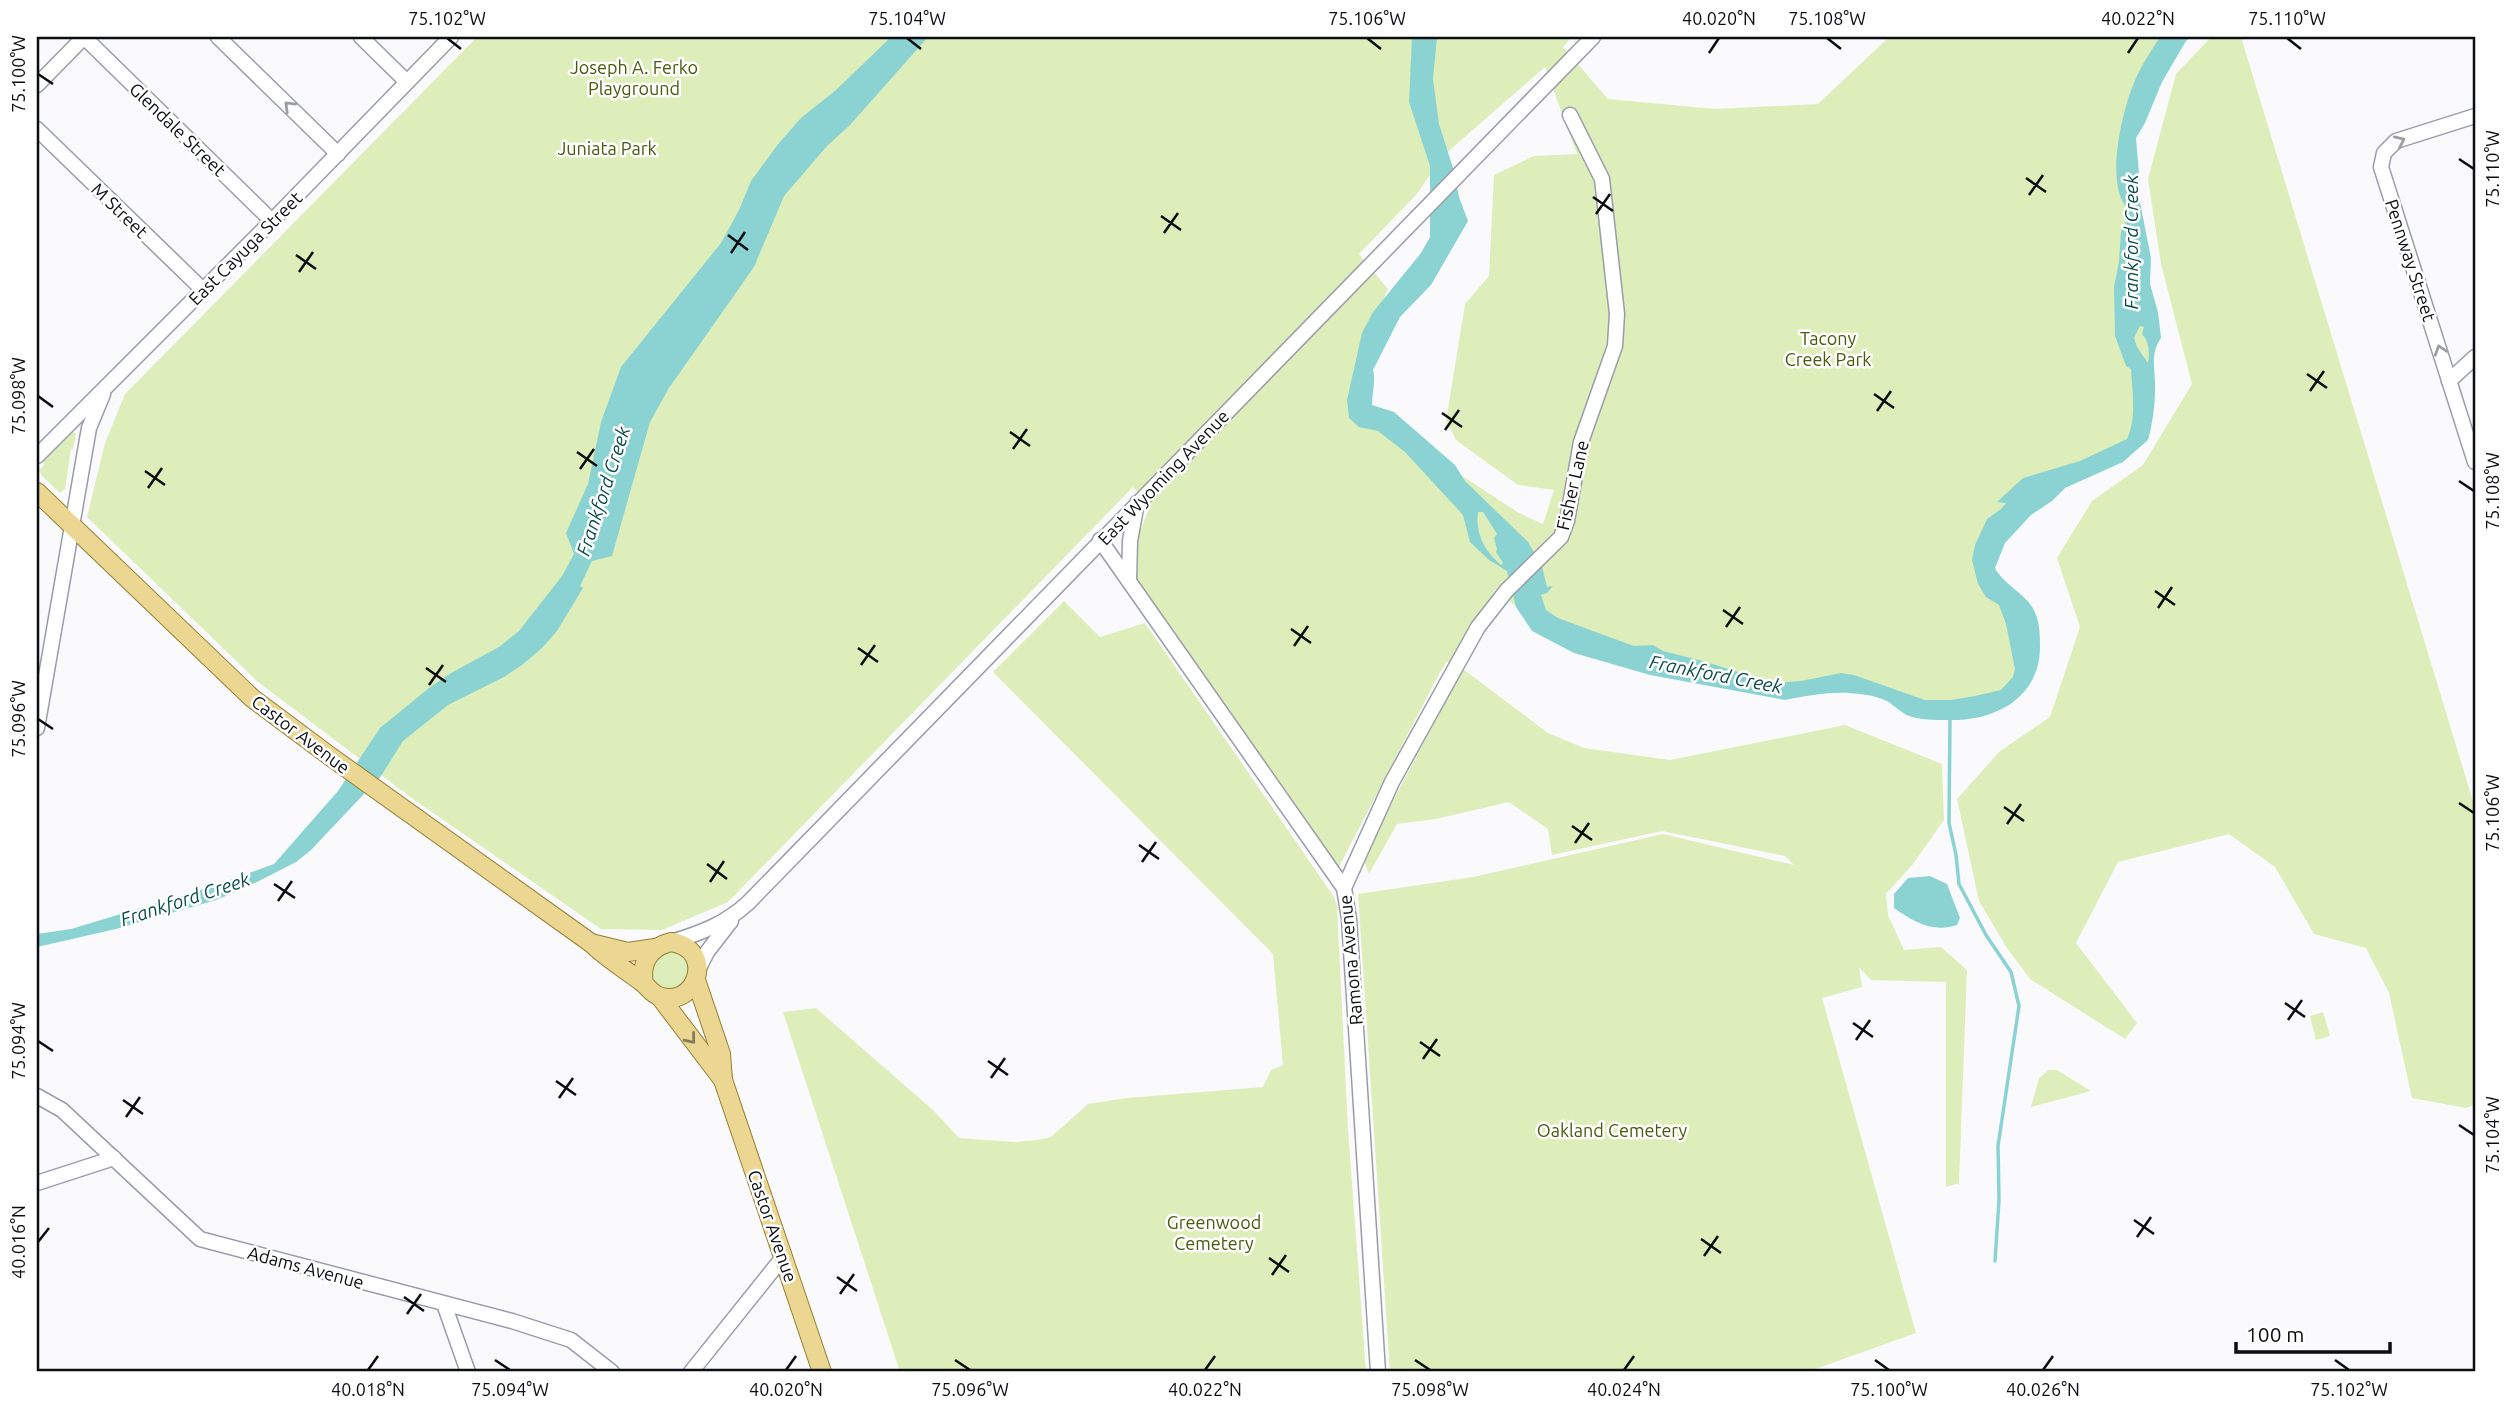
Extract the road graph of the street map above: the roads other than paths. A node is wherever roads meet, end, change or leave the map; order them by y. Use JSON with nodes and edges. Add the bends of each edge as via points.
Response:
{"nodes":[{"id":1,"x":84,"y":37,"type":"edge"},
{"id":2,"x":218,"y":37,"type":"edge"},
{"id":3,"x":361,"y":37,"type":"edge"},
{"id":4,"x":450,"y":37,"type":"edge"},
{"id":5,"x":1593,"y":37,"type":"edge"},
{"id":6,"x":407,"y":82,"type":"junction"},
{"id":7,"x":37,"y":85,"type":"edge"},
{"id":8,"x":1570,"y":115,"type":"dead end"},
{"id":9,"x":2475,"y":116,"type":"edge"},
{"id":10,"x":37,"y":130,"type":"edge"},
{"id":11,"x":338,"y":154,"type":"junction"},
{"id":12,"x":272,"y":221,"type":"junction"},
{"id":13,"x":203,"y":290,"type":"junction"},
{"id":14,"x":2475,"y":357,"type":"edge"},
{"id":15,"x":2449,"y":381,"type":"junction"},
{"id":16,"x":105,"y":389,"type":"junction"},
{"id":17,"x":37,"y":456,"type":"edge"},
{"id":18,"x":2475,"y":462,"type":"edge"},
{"id":19,"x":37,"y":492,"type":"edge"},
{"id":20,"x":1137,"y":503,"type":"junction"},
{"id":21,"x":72,"y":526,"type":"junction"},
{"id":22,"x":1100,"y":540,"type":"junction"},
{"id":23,"x":1129,"y":581,"type":"junction"},
{"id":24,"x":37,"y":727,"type":"edge"},
{"id":25,"x":1344,"y":888,"type":"junction"},
{"id":26,"x":733,"y":917,"type":"junction"},
{"id":27,"x":591,"y":943,"type":"junction"},
{"id":28,"x":663,"y":945,"type":"junction"},
{"id":29,"x":697,"y":975,"type":"junction"},
{"id":30,"x":644,"y":984,"type":"junction"},
{"id":31,"x":660,"y":997,"type":"junction"},
{"id":32,"x":723,"y":1080,"type":"junction"},
{"id":33,"x":37,"y":1096,"type":"edge"},
{"id":34,"x":114,"y":1158,"type":"junction"},
{"id":35,"x":37,"y":1183,"type":"edge"},
{"id":36,"x":783,"y":1256,"type":"junction"},
{"id":37,"x":444,"y":1304,"type":"junction"},
{"id":38,"x":468,"y":1372,"type":"edge"},
{"id":39,"x":612,"y":1372,"type":"edge"},
{"id":40,"x":691,"y":1372,"type":"edge"},
{"id":41,"x":822,"y":1372,"type":"edge"},
{"id":42,"x":1378,"y":1372,"type":"edge"}],
"edges":[{"from":1,"to":7,"type":"street"},
{"from":1,"to":12,"type":"street","name":"Glendale Street"},
{"from":11,"to":2,"type":"street","one_way":true},
{"from":3,"to":6,"type":"street"},
{"from":4,"to":6,"type":"street","name":"East Cayuga Street"},
{"from":5,"to":20,"type":"street","name":"East Wyoming Avenue"},
{"from":6,"to":11,"type":"street","name":"East Cayuga Street"},
{"from":8,"to":25,"type":"street","name":"Fisher Lane","via":[[1602,178],[1617,314],[1615,346],[1581,442],[1567,521],[1561,537],[1507,590],[1478,627],[1392,782]]},
{"from":15,"to":9,"type":"street","name":"Pennway Street","one_way":true,"via":[[2381,167],[2384,153],[2396,141]]},
{"from":10,"to":13,"type":"street","name":"M Street"},
{"from":11,"to":12,"type":"street","name":"East Cayuga Street"},
{"from":12,"to":13,"type":"street","name":"East Cayuga Street"},
{"from":13,"to":16,"type":"street","name":"East Cayuga Street"},
{"from":14,"to":15,"type":"street"},
{"from":15,"to":18,"type":"street","name":"Pennway Street"},
{"from":16,"to":17,"type":"street","name":"East Cayuga Street"},
{"from":16,"to":21,"type":"street","via":[[89,428]]},
{"from":19,"to":21,"type":"main road","name":"Castor Avenue"},
{"from":20,"to":22,"type":"street","name":"East Wyoming Avenue"},
{"from":20,"to":23,"type":"street"},
{"from":21,"to":24,"type":"street"},
{"from":21,"to":27,"type":"main road","name":"Castor Avenue","via":[[252,698]]},
{"from":22,"to":23,"type":"street","name":"Ramona Avenue"},
{"from":22,"to":26,"type":"street","name":"East Wyoming Avenue"},
{"from":23,"to":25,"type":"street","name":"Ramona Avenue"},
{"from":25,"to":42,"type":"street","name":"Ramona Avenue"},
{"from":26,"to":28,"type":"street","name":"East Wyoming Avenue","via":[[708,931]]},
{"from":26,"to":29,"type":"street","name":"East Wyoming Avenue","via":[[707,952]]},
{"from":27,"to":28,"type":"main road","name":"Castor Avenue","via":[[628,952]]},
{"from":27,"to":30,"type":"main road","name":"Castor Avenue"},
{"from":28,"to":29,"type":"main road","via":[[687,947],[694,953]]},
{"from":28,"to":30,"type":"main road","via":[[644,964]]},
{"from":29,"to":31,"type":"main road","via":[[684,994]]},
{"from":29,"to":32,"type":"main road","name":"Castor Avenue","via":[[721,1054]]},
{"from":30,"to":31,"type":"main road"},
{"from":31,"to":32,"type":"main road","name":"Castor Avenue","one_way":true},
{"from":32,"to":36,"type":"main road","name":"Castor Avenue"},
{"from":33,"to":34,"type":"street","name":"Adams Avenue","via":[[62,1110]]},
{"from":34,"to":35,"type":"street"},
{"from":34,"to":37,"type":"street","name":"Adams Avenue","via":[[200,1239]]},
{"from":36,"to":40,"type":"street"},
{"from":36,"to":41,"type":"main road","name":"Castor Avenue"},
{"from":37,"to":38,"type":"street"},
{"from":37,"to":39,"type":"street","name":"Adams Avenue","via":[[571,1340]]}]}
